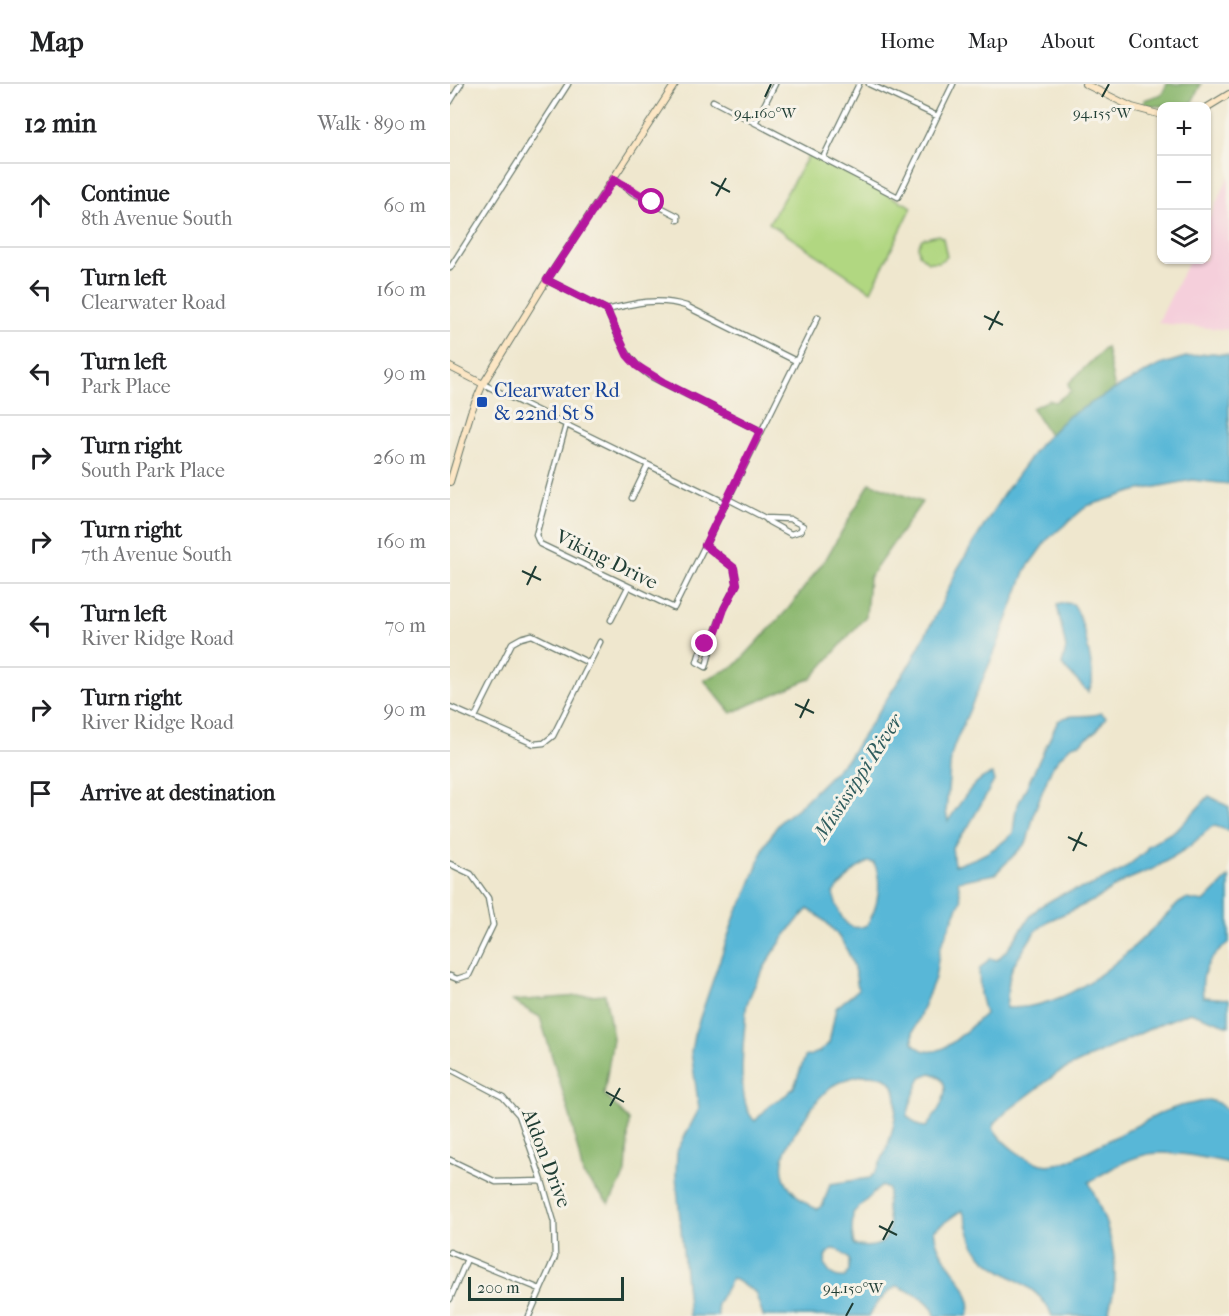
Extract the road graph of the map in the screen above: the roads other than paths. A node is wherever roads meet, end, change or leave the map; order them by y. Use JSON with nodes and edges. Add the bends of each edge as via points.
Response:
{"nodes":[{"id":1,"x":461,"y":84,"type":"edge"},
{"id":2,"x":568,"y":84,"type":"edge"},
{"id":3,"x":675,"y":84,"type":"edge"},
{"id":4,"x":775,"y":84,"type":"edge"},
{"id":5,"x":859,"y":84,"type":"edge"},
{"id":6,"x":869,"y":84,"type":"edge"},
{"id":7,"x":953,"y":84,"type":"edge"},
{"id":8,"x":1085,"y":84,"type":"edge"},
{"id":9,"x":1229,"y":94,"type":"edge"},
{"id":10,"x":713,"y":101,"type":"dead end"},
{"id":11,"x":450,"y":102,"type":"edge"},
{"id":12,"x":1211,"y":105,"type":"edge"},
{"id":13,"x":1157,"y":114,"type":"edge"},
{"id":14,"x":937,"y":116,"type":"junction"},
{"id":15,"x":756,"y":123,"type":"junction"},
{"id":16,"x":823,"y":158,"type":"junction"},
{"id":17,"x":614,"y":179,"type":"junction"},
{"id":18,"x":678,"y":220,"type":"dead end"},
{"id":19,"x":450,"y":268,"type":"edge"},
{"id":20,"x":547,"y":280,"type":"junction"},
{"id":21,"x":607,"y":310,"type":"junction"},
{"id":22,"x":818,"y":317,"type":"dead end"},
{"id":23,"x":796,"y":362,"type":"junction"},
{"id":24,"x":450,"y":367,"type":"edge"},
{"id":25,"x":483,"y":384,"type":"junction"},
{"id":26,"x":566,"y":425,"type":"junction"},
{"id":27,"x":760,"y":431,"type":"junction"},
{"id":28,"x":648,"y":465,"type":"junction"},
{"id":29,"x":450,"y":482,"type":"edge"},
{"id":30,"x":632,"y":498,"type":"dead end"},
{"id":31,"x":727,"y":501,"type":"junction"},
{"id":32,"x":765,"y":518,"type":"junction"},
{"id":33,"x":705,"y":545,"type":"junction"},
{"id":34,"x":628,"y":587,"type":"junction"},
{"id":35,"x":611,"y":620,"type":"dead end"},
{"id":36,"x":716,"y":632,"type":"junction"},
{"id":37,"x":600,"y":642,"type":"dead end"},
{"id":38,"x":589,"y":663,"type":"junction"},
{"id":39,"x":450,"y":707,"type":"edge"},
{"id":40,"x":476,"y":717,"type":"junction"},
{"id":41,"x":450,"y":864,"type":"edge"},
{"id":42,"x":450,"y":976,"type":"edge"},
{"id":43,"x":450,"y":1069,"type":"edge"},
{"id":44,"x":450,"y":1160,"type":"edge"},
{"id":45,"x":542,"y":1181,"type":"junction"},
{"id":46,"x":450,"y":1252,"type":"edge"},
{"id":47,"x":467,"y":1259,"type":"junction"},
{"id":48,"x":540,"y":1290,"type":"junction"},
{"id":49,"x":450,"y":1299,"type":"edge"},
{"id":50,"x":529,"y":1316,"type":"edge"}],
"edges":[{"from":1,"to":11,"type":"street"},
{"from":2,"to":19,"type":"street"},
{"from":3,"to":17,"type":"street"},
{"from":4,"to":15,"type":"street"},
{"from":5,"to":16,"type":"street"},
{"from":6,"to":14,"type":"street"},
{"from":7,"to":14,"type":"street"},
{"from":8,"to":13,"type":"street","via":[[1132,107]]},
{"from":9,"to":12,"type":"street"},
{"from":10,"to":15,"type":"street"},
{"from":14,"to":16,"type":"street","via":[[898,197]]},
{"from":15,"to":16,"type":"street"},
{"from":17,"to":18,"type":"street","via":[[678,216]]},
{"from":17,"to":20,"type":"street"},
{"from":20,"to":21,"type":"street"},
{"from":20,"to":25,"type":"street"},
{"from":21,"to":23,"type":"street","via":[[641,302],[675,302]]},
{"from":21,"to":27,"type":"street","via":[[627,355],[637,366]]},
{"from":22,"to":23,"type":"street"},
{"from":23,"to":27,"type":"street"},
{"from":24,"to":25,"type":"street"},
{"from":25,"to":26,"type":"street"},
{"from":25,"to":29,"type":"street"},
{"from":26,"to":28,"type":"street"},
{"from":26,"to":34,"type":"street","name":"Viking Drive","via":[[536,535],[540,544]]},
{"from":27,"to":31,"type":"street"},
{"from":28,"to":30,"type":"street"},
{"from":28,"to":31,"type":"street"},
{"from":31,"to":32,"type":"street"},
{"from":31,"to":33,"type":"street"},
{"from":32,"to":32,"type":"street","via":[[791,534],[803,526],[790,519]]},
{"from":33,"to":34,"type":"street","name":"Viking Drive","via":[[674,608]]},
{"from":33,"to":36,"type":"street","via":[[734,568],[737,584]]},
{"from":34,"to":35,"type":"street"},
{"from":36,"to":36,"type":"street","via":[[697,662],[706,667]]},
{"from":37,"to":38,"type":"street"},
{"from":38,"to":40,"type":"street","via":[[553,736],[544,742],[534,744]]},
{"from":38,"to":40,"type":"street","via":[[532,635],[521,638],[512,643]]},
{"from":39,"to":40,"type":"street"},
{"from":41,"to":42,"type":"street","via":[[471,874],[488,898],[493,925],[469,975],[457,979]]},
{"from":43,"to":45,"type":"street","name":"Aldon Drive","via":[[503,1097],[519,1115]]},
{"from":44,"to":45,"type":"street","via":[[496,1182]]},
{"from":45,"to":48,"type":"street","name":"Aldon Drive","via":[[554,1222],[555,1257]]},
{"from":46,"to":47,"type":"street"},
{"from":47,"to":48,"type":"street"},
{"from":47,"to":49,"type":"street"},
{"from":48,"to":50,"type":"street","name":"Aldon Drive"}]}
